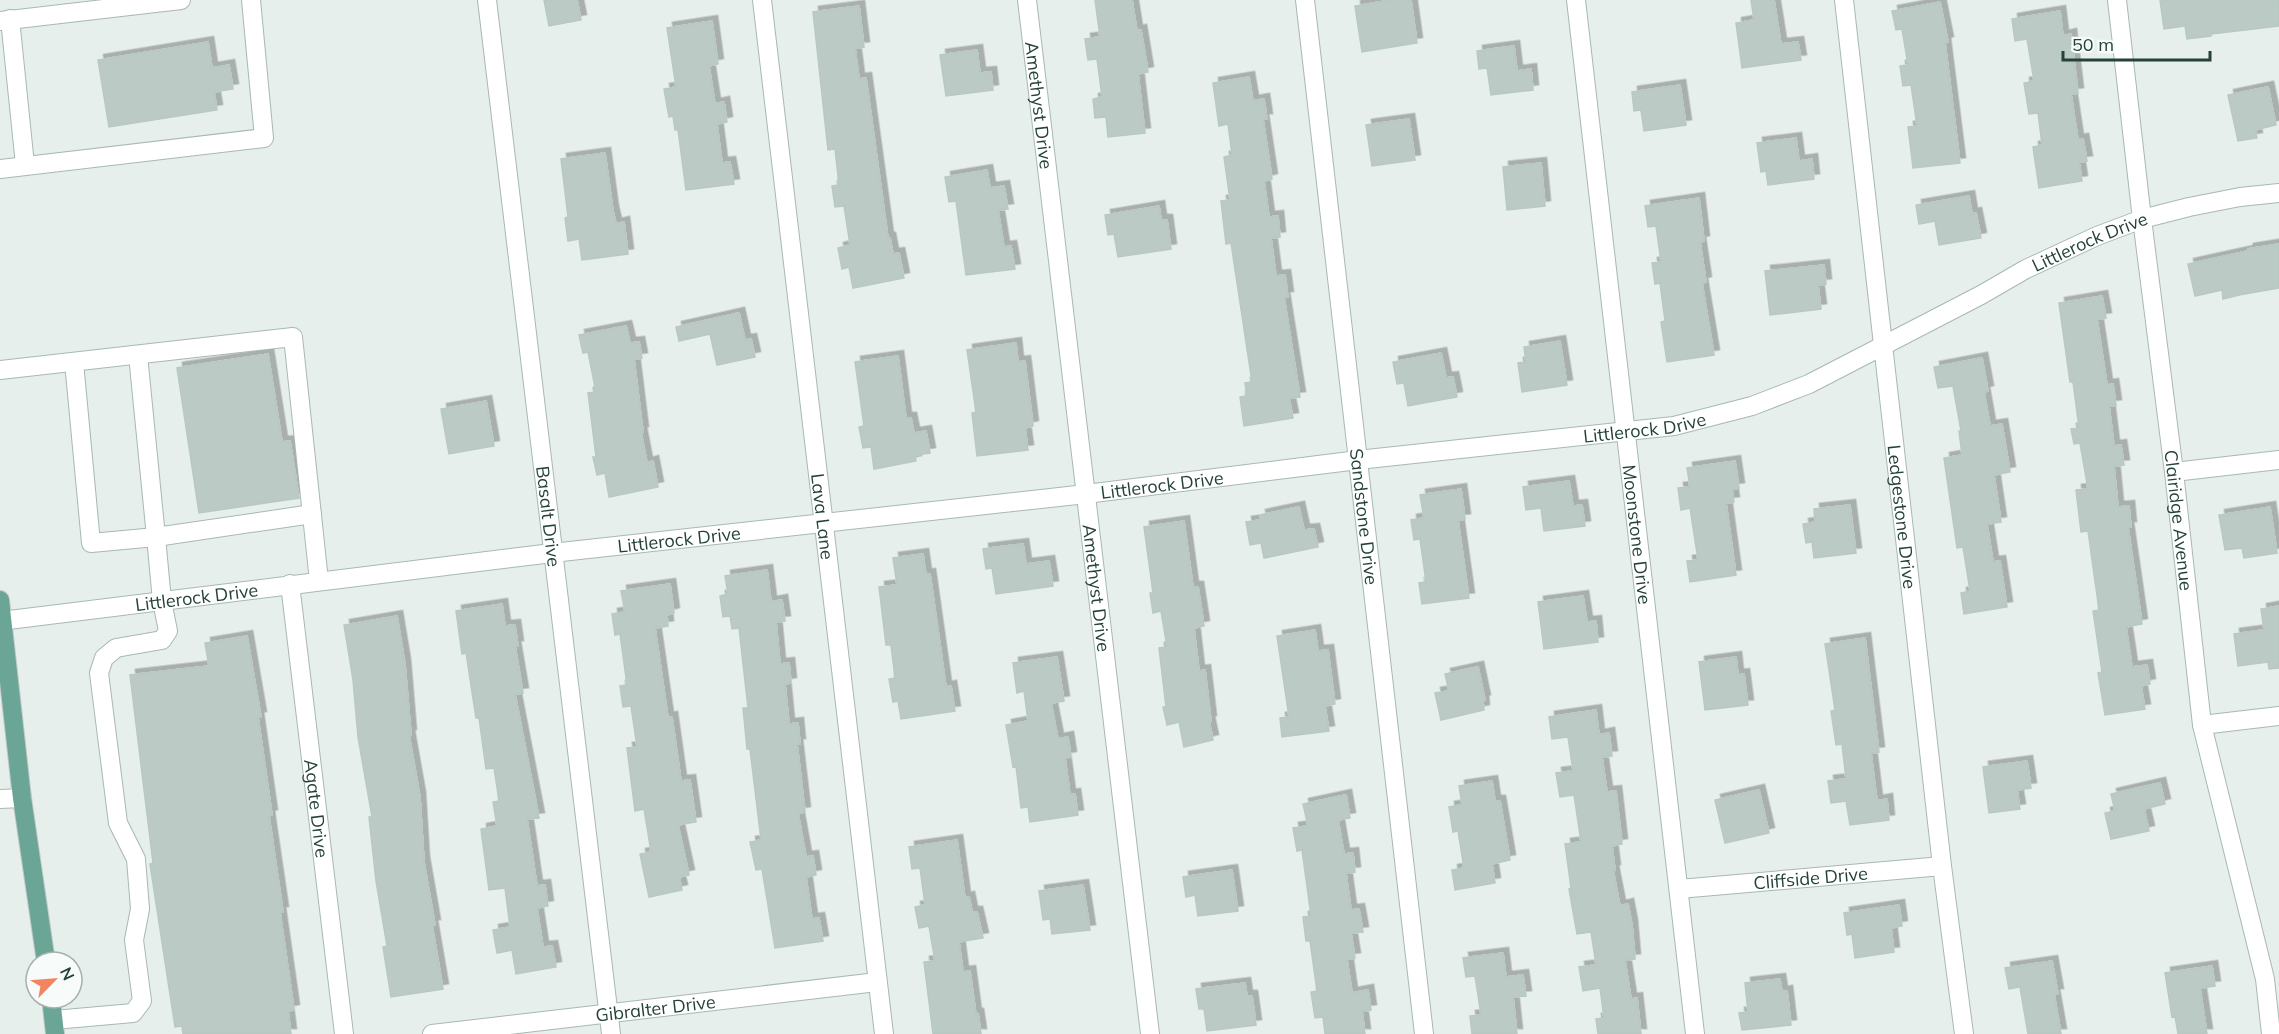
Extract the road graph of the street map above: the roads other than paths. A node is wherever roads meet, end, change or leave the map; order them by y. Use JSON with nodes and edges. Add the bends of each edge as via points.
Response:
{"nodes":[{"id":1,"x":181,"y":0,"type":"edge"},
{"id":2,"x":251,"y":0,"type":"edge"},
{"id":3,"x":487,"y":0,"type":"edge"},
{"id":4,"x":762,"y":0,"type":"edge"},
{"id":5,"x":1027,"y":0,"type":"edge"},
{"id":6,"x":1305,"y":0,"type":"edge"},
{"id":7,"x":1576,"y":0,"type":"edge"},
{"id":8,"x":1844,"y":0,"type":"edge"},
{"id":9,"x":2117,"y":0,"type":"edge"},
{"id":10,"x":5,"y":20,"type":"edge"},
{"id":11,"x":26,"y":165,"type":"junction"},
{"id":12,"x":0,"y":169,"type":"edge"},
{"id":13,"x":2279,"y":193,"type":"edge"},
{"id":14,"x":2142,"y":219,"type":"junction"},
{"id":15,"x":1882,"y":345,"type":"junction"},
{"id":16,"x":138,"y":355,"type":"junction"},
{"id":17,"x":74,"y":362,"type":"junction"},
{"id":18,"x":0,"y":369,"type":"edge"},
{"id":19,"x":1626,"y":431,"type":"junction"},
{"id":20,"x":1358,"y":460,"type":"junction"},
{"id":21,"x":2279,"y":460,"type":"edge"},
{"id":22,"x":2174,"y":472,"type":"junction"},
{"id":23,"x":1086,"y":494,"type":"junction"},
{"id":24,"x":312,"y":514,"type":"junction"},
{"id":25,"x":823,"y":524,"type":"junction"},
{"id":26,"x":156,"y":537,"type":"junction"},
{"id":27,"x":552,"y":554,"type":"junction"},
{"id":28,"x":319,"y":581,"type":"junction"},
{"id":29,"x":290,"y":584,"type":"junction"},
{"id":30,"x":0,"y":600,"type":"edge"},
{"id":31,"x":162,"y":601,"type":"junction"},
{"id":32,"x":1,"y":621,"type":"edge"},
{"id":33,"x":2279,"y":716,"type":"edge"},
{"id":34,"x":2202,"y":725,"type":"junction"},
{"id":35,"x":22,"y":798,"type":"junction"},
{"id":36,"x":0,"y":800,"type":"edge"},
{"id":37,"x":1942,"y":866,"type":"junction"},
{"id":38,"x":1678,"y":889,"type":"junction"},
{"id":39,"x":44,"y":950,"type":"edge"},
{"id":40,"x":2272,"y":979,"type":"edge"},
{"id":41,"x":878,"y":982,"type":"junction"},
{"id":42,"x":53,"y":1010,"type":"edge"},
{"id":43,"x":609,"y":1013,"type":"junction"},
{"id":44,"x":55,"y":1027,"type":"edge"},
{"id":45,"x":344,"y":1034,"type":"edge"},
{"id":46,"x":432,"y":1034,"type":"edge"},
{"id":47,"x":611,"y":1034,"type":"edge"},
{"id":48,"x":884,"y":1034,"type":"edge"},
{"id":49,"x":1150,"y":1034,"type":"edge"},
{"id":50,"x":1424,"y":1034,"type":"edge"},
{"id":51,"x":1695,"y":1034,"type":"edge"},
{"id":52,"x":1964,"y":1034,"type":"edge"},
{"id":53,"x":2271,"y":1034,"type":"edge"}],
"edges":[{"from":1,"to":10,"type":"street"},
{"from":2,"to":11,"type":"street","via":[[264,138]]},
{"from":3,"to":27,"type":"street","name":"Basalt Drive"},
{"from":4,"to":25,"type":"street","name":"Lava Lane"},
{"from":5,"to":23,"type":"street","name":"Amethyst Drive"},
{"from":6,"to":20,"type":"street","name":"Sandstone Drive"},
{"from":7,"to":19,"type":"street","name":"Moonstone Drive"},
{"from":8,"to":15,"type":"street","name":"Ledgestone Drive"},
{"from":9,"to":14,"type":"street","name":"Clairidge Avenue"},
{"from":10,"to":11,"type":"street"},
{"from":11,"to":12,"type":"street"},
{"from":13,"to":14,"type":"street","name":"Littlerock Drive","via":[[2240,197]]},
{"from":14,"to":15,"type":"street","name":"Littlerock Drive","via":[[2026,268]]},
{"from":14,"to":22,"type":"street","name":"Clairidge Avenue"},
{"from":15,"to":19,"type":"street","name":"Littlerock Drive","via":[[1809,384],[1752,406],[1674,426]]},
{"from":15,"to":37,"type":"street","name":"Ledgestone Drive"},
{"from":16,"to":17,"type":"street"},
{"from":16,"to":24,"type":"street","via":[[293,337]]},
{"from":16,"to":26,"type":"street"},
{"from":17,"to":18,"type":"street"},
{"from":17,"to":26,"type":"street","via":[[91,543]]},
{"from":19,"to":20,"type":"street","name":"Littlerock Drive"},
{"from":19,"to":38,"type":"street","name":"Moonstone Drive"},
{"from":20,"to":23,"type":"street","name":"Littlerock Drive"},
{"from":20,"to":50,"type":"street","name":"Sandstone Drive"},
{"from":21,"to":22,"type":"street"},
{"from":22,"to":34,"type":"street","name":"Clairidge Avenue"},
{"from":23,"to":25,"type":"street","name":"Littlerock Drive"},
{"from":23,"to":49,"type":"street","name":"Amethyst Drive"},
{"from":24,"to":26,"type":"street"},
{"from":24,"to":28,"type":"street"},
{"from":25,"to":27,"type":"street","name":"Littlerock Drive"},
{"from":25,"to":41,"type":"street","name":"Lava Lane"},
{"from":26,"to":31,"type":"street"},
{"from":27,"to":28,"type":"street","name":"Littlerock Drive"},
{"from":27,"to":43,"type":"street","name":"Basalt Drive"},
{"from":28,"to":29,"type":"street","name":"Littlerock Drive"},
{"from":29,"to":31,"type":"street","name":"Littlerock Drive"},
{"from":29,"to":45,"type":"street","name":"Agate Drive"},
{"from":30,"to":32,"type":"main road"},
{"from":31,"to":32,"type":"street","name":"Littlerock Drive"},
{"from":31,"to":44,"type":"street","via":[[168,631],[162,640],[116,648],[104,658],[99,673],[118,823],[136,859],[140,909],[134,940],[142,1001],[133,1013]]},
{"from":32,"to":35,"type":"main road"},
{"from":33,"to":34,"type":"street"},
{"from":34,"to":40,"type":"street","name":"Clairidge Avenue"},
{"from":35,"to":36,"type":"street"},
{"from":35,"to":39,"type":"main road"},
{"from":37,"to":38,"type":"street","name":"Cliffside Drive"},
{"from":37,"to":52,"type":"street","name":"Ledgestone Drive"},
{"from":38,"to":51,"type":"street","name":"Moonstone Drive"},
{"from":40,"to":53,"type":"street","name":"Clairidge Avenue"},
{"from":41,"to":43,"type":"street","name":"Gibralter Drive"},
{"from":41,"to":48,"type":"street","name":"Lava Lane"},
{"from":42,"to":44,"type":"main road"},
{"from":43,"to":46,"type":"street","name":"Gibralter Drive"},
{"from":43,"to":47,"type":"street","name":"Basalt Drive"}]}
